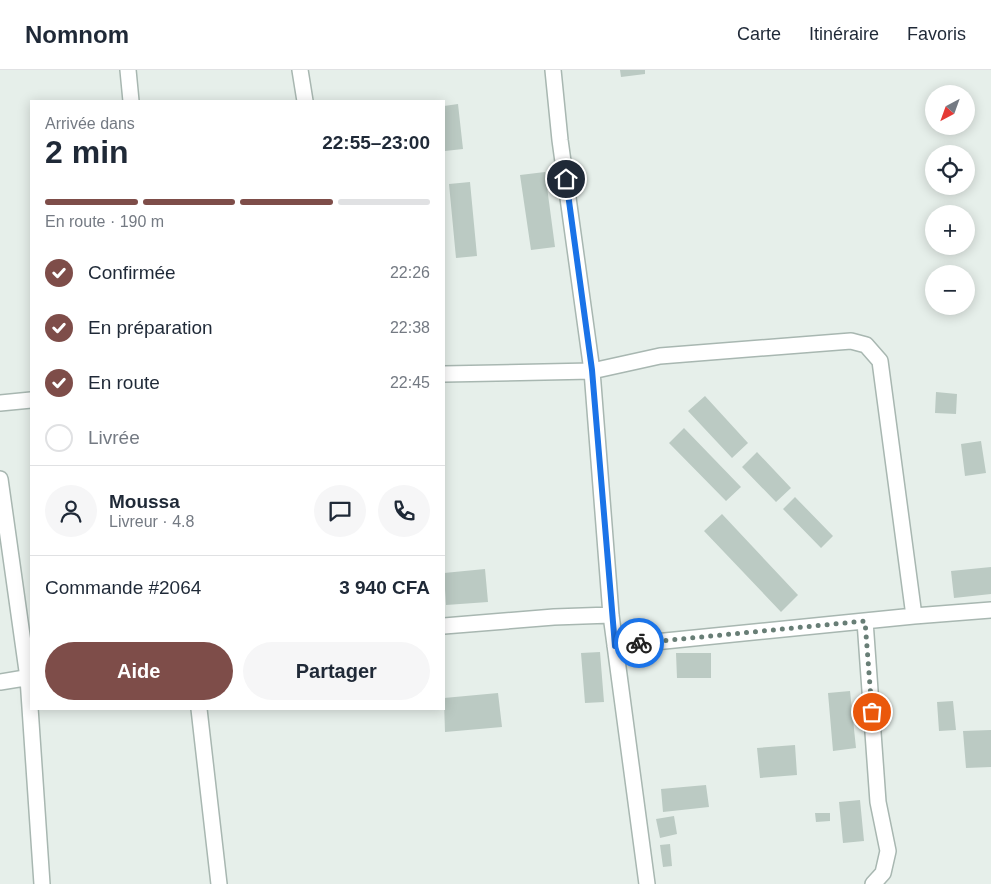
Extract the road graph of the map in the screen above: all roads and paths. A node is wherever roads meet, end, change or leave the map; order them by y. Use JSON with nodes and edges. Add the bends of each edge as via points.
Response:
{"nodes":[{"id":1,"x":128,"y":70,"type":"edge"},
{"id":2,"x":300,"y":70,"type":"edge"},
{"id":3,"x":553,"y":70,"type":"edge"},
{"id":4,"x":131,"y":100,"type":"edge"},
{"id":5,"x":305,"y":100,"type":"edge"},
{"id":6,"x":592,"y":370,"type":"junction"},
{"id":7,"x":445,"y":374,"type":"edge"},
{"id":8,"x":30,"y":400,"type":"edge"},
{"id":9,"x":0,"y":403,"type":"edge"},
{"id":10,"x":0,"y":479,"type":"edge"},
{"id":11,"x":991,"y":610,"type":"edge"},
{"id":12,"x":611,"y":615,"type":"junction"},
{"id":13,"x":914,"y":616,"type":"junction"},
{"id":14,"x":865,"y":621,"type":"junction"},
{"id":15,"x":445,"y":626,"type":"edge"},
{"id":16,"x":615,"y":646,"type":"junction"},
{"id":17,"x":30,"y":678,"type":"edge"},
{"id":18,"x":0,"y":682,"type":"edge"},
{"id":19,"x":32,"y":710,"type":"edge"},
{"id":20,"x":199,"y":710,"type":"edge"},
{"id":21,"x":42,"y":884,"type":"edge"},
{"id":22,"x":218,"y":884,"type":"edge"},
{"id":23,"x":647,"y":884,"type":"edge"},
{"id":24,"x":872,"y":884,"type":"edge"}],
"edges":[{"from":1,"to":4,"type":"street"},
{"from":2,"to":5,"type":"street"},
{"from":3,"to":6,"type":"street"},
{"from":6,"to":7,"type":"street"},
{"from":6,"to":12,"type":"street"},
{"from":6,"to":13,"type":"street","via":[[660,356],[850,341],[866,345],[880,361]]},
{"from":8,"to":9,"type":"street"},
{"from":10,"to":17,"type":"street"},
{"from":11,"to":13,"type":"street"},
{"from":12,"to":15,"type":"street"},
{"from":12,"to":16,"type":"street"},
{"from":13,"to":14,"type":"street"},
{"from":14,"to":16,"type":"street"},
{"from":14,"to":24,"type":"street","via":[[878,802],[888,851],[883,873]]},
{"from":16,"to":23,"type":"street"},
{"from":17,"to":18,"type":"street"},
{"from":19,"to":21,"type":"street"},
{"from":20,"to":22,"type":"street"}]}
